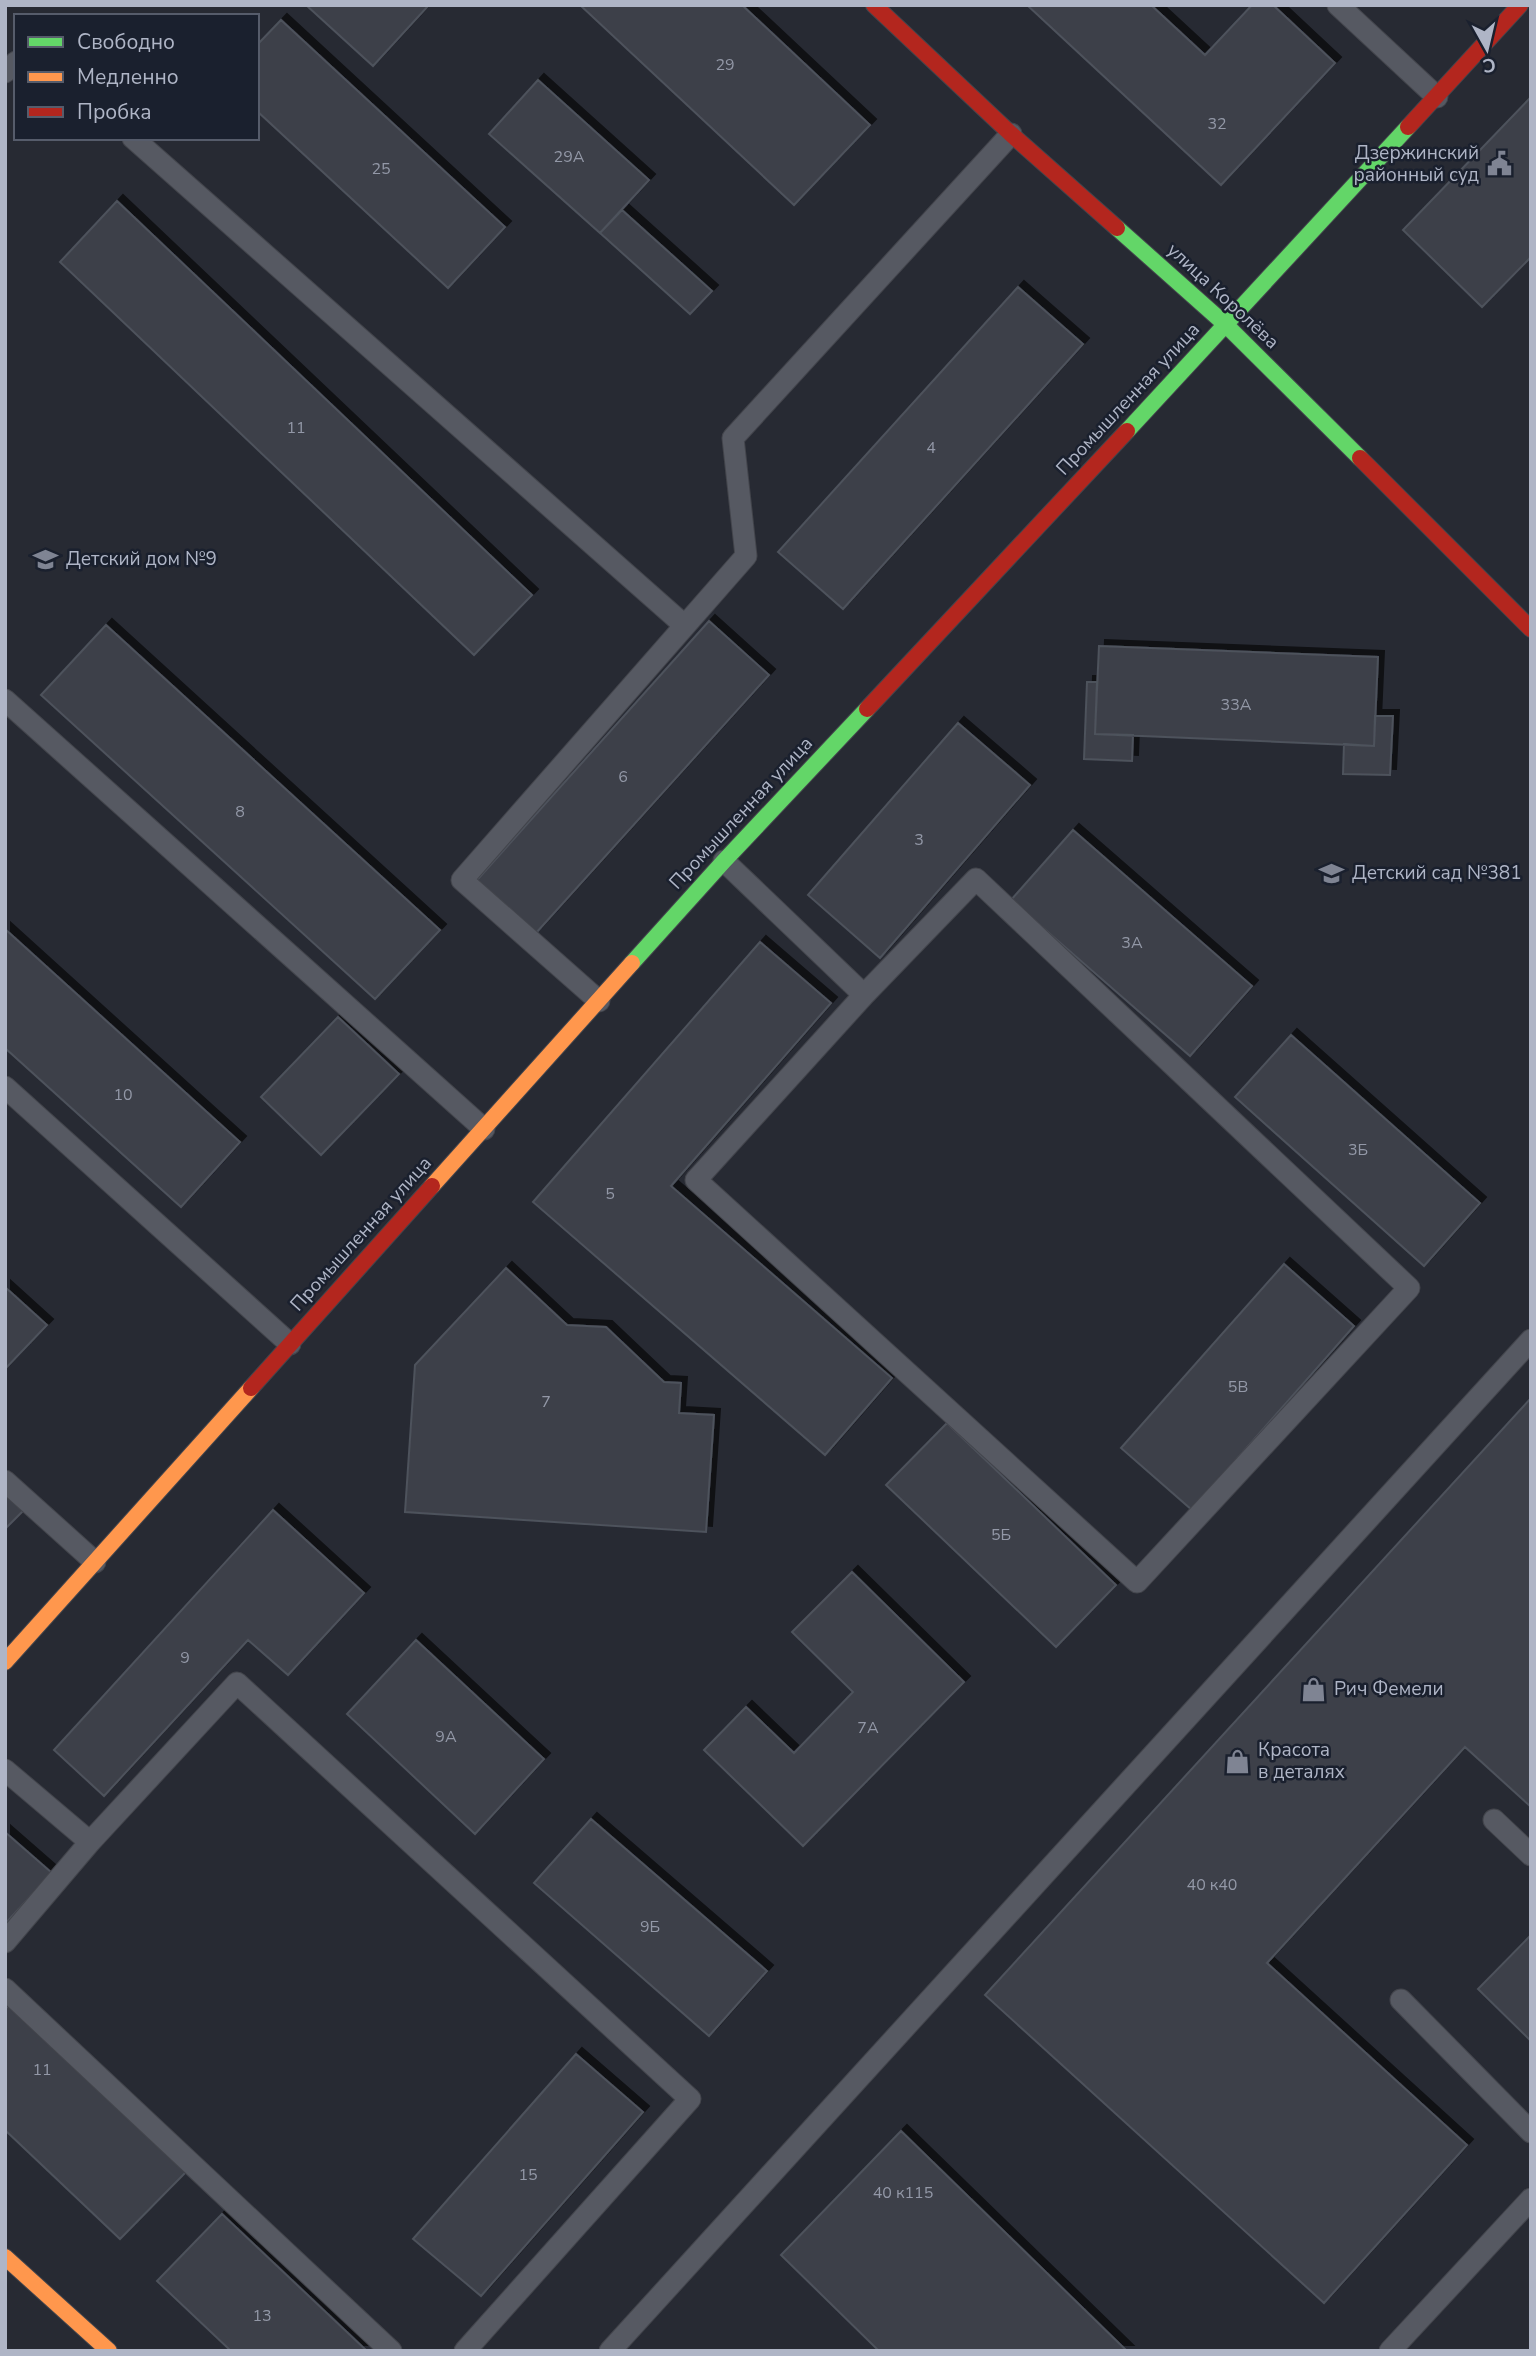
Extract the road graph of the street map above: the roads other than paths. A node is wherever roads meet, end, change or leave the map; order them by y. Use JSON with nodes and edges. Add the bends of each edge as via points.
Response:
{"nodes":[{"id":1,"x":874,"y":5,"type":"edge"},
{"id":2,"x":1338,"y":5,"type":"edge"},
{"id":3,"x":1520,"y":5,"type":"edge"},
{"id":4,"x":1437,"y":97,"type":"junction"},
{"id":5,"x":1011,"y":134,"type":"junction"},
{"id":6,"x":135,"y":140,"type":"edge"},
{"id":7,"x":1226,"y":325,"type":"junction"},
{"id":8,"x":684,"y":625,"type":"junction"},
{"id":9,"x":1531,"y":629,"type":"edge"},
{"id":10,"x":5,"y":700,"type":"edge"},
{"id":11,"x":724,"y":861,"type":"junction"},
{"id":12,"x":864,"y":995,"type":"junction"},
{"id":13,"x":599,"y":1001,"type":"junction"},
{"id":14,"x":5,"y":1087,"type":"edge"},
{"id":15,"x":484,"y":1129,"type":"junction"},
{"id":16,"x":1531,"y":1340,"type":"edge"},
{"id":17,"x":290,"y":1344,"type":"junction"},
{"id":18,"x":5,"y":1481,"type":"edge"},
{"id":19,"x":95,"y":1562,"type":"junction"},
{"id":20,"x":5,"y":1661,"type":"edge"},
{"id":21,"x":5,"y":1770,"type":"edge"},
{"id":22,"x":1494,"y":1820,"type":"dead end"},
{"id":23,"x":90,"y":1842,"type":"junction"},
{"id":24,"x":1531,"y":1855,"type":"edge"},
{"id":25,"x":5,"y":1942,"type":"edge"},
{"id":26,"x":5,"y":1989,"type":"edge"},
{"id":27,"x":1401,"y":2000,"type":"dead end"},
{"id":28,"x":1531,"y":2132,"type":"edge"},
{"id":29,"x":1531,"y":2199,"type":"edge"},
{"id":30,"x":5,"y":2257,"type":"edge"},
{"id":31,"x":109,"y":2351,"type":"edge"},
{"id":32,"x":391,"y":2351,"type":"edge"},
{"id":33,"x":466,"y":2351,"type":"edge"},
{"id":34,"x":610,"y":2351,"type":"edge"},
{"id":35,"x":1390,"y":2351,"type":"edge"}],
"edges":[{"from":1,"to":5,"type":"street","name":"улица Королёва"},
{"from":2,"to":4,"type":"lane"},
{"from":3,"to":4,"type":"street","name":"Промышленная улица"},
{"from":4,"to":7,"type":"street","name":"Промышленная улица"},
{"from":5,"to":7,"type":"street","name":"улица Королёва"},
{"from":5,"to":8,"type":"lane","via":[[733,438],[746,556]]},
{"from":6,"to":8,"type":"lane"},
{"from":7,"to":9,"type":"street","name":"улица Королёва"},
{"from":7,"to":11,"type":"street","name":"Промышленная улица"},
{"from":8,"to":13,"type":"lane","via":[[462,880]]},
{"from":10,"to":15,"type":"lane"},
{"from":11,"to":12,"type":"lane"},
{"from":11,"to":13,"type":"street","name":"Промышленная улица"},
{"from":12,"to":12,"type":"lane","via":[[695,1180],[1137,1582],[1409,1288],[976,879]]},
{"from":13,"to":15,"type":"street","name":"Промышленная улица"},
{"from":14,"to":17,"type":"lane"},
{"from":15,"to":17,"type":"street","name":"Промышленная улица"},
{"from":16,"to":34,"type":"lane"},
{"from":17,"to":19,"type":"street","name":"Промышленная улица"},
{"from":18,"to":19,"type":"lane"},
{"from":19,"to":20,"type":"street","name":"Промышленная улица"},
{"from":21,"to":23,"type":"lane"},
{"from":22,"to":24,"type":"lane"},
{"from":23,"to":25,"type":"lane"},
{"from":23,"to":33,"type":"lane","via":[[237,1683],[690,2099]]},
{"from":26,"to":32,"type":"lane"},
{"from":27,"to":28,"type":"lane"},
{"from":29,"to":35,"type":"lane"},
{"from":30,"to":31,"type":"street"}]}
